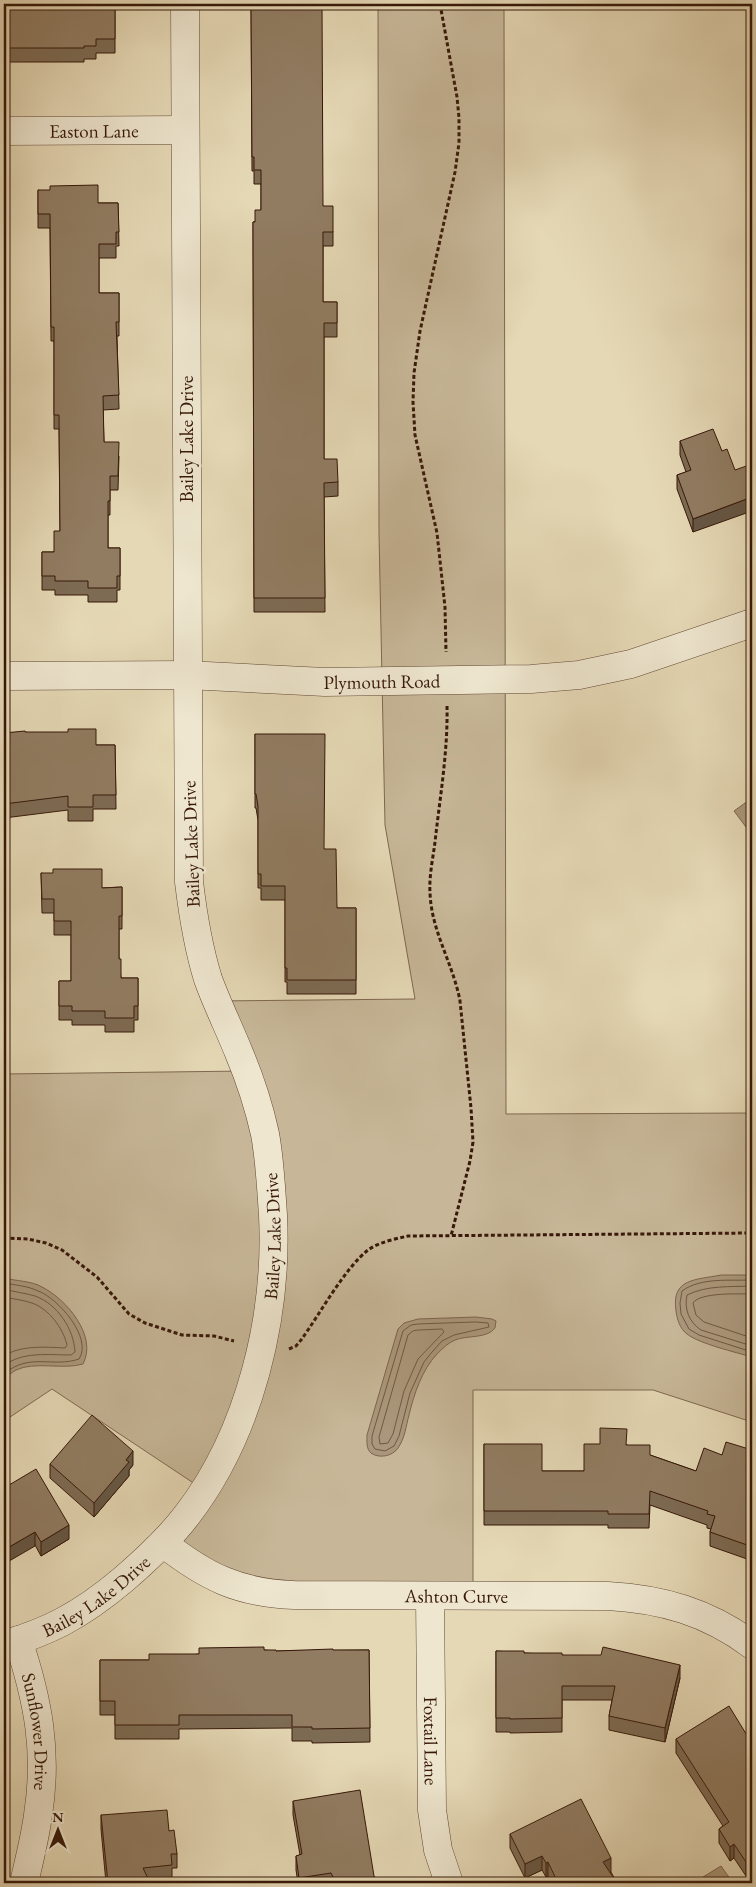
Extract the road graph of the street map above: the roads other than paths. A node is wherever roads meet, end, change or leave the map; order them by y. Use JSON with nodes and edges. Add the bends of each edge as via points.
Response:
{"nodes":[{"id":1,"x":185,"y":4,"type":"edge"},
{"id":2,"x":4,"y":130,"type":"edge"},
{"id":3,"x":185,"y":130,"type":"junction"},
{"id":4,"x":752,"y":624,"type":"edge"},
{"id":5,"x":188,"y":675,"type":"junction"},
{"id":6,"x":4,"y":676,"type":"edge"},
{"id":7,"x":163,"y":1544,"type":"junction"},
{"id":8,"x":430,"y":1596,"type":"junction"},
{"id":9,"x":11,"y":1643,"type":"edge"},
{"id":10,"x":752,"y":1645,"type":"edge"},
{"id":11,"x":24,"y":1883,"type":"edge"},
{"id":12,"x":449,"y":1883,"type":"edge"}],
"edges":[{"from":1,"to":3,"type":"street","name":"Bailey Lake Drive"},
{"from":2,"to":3,"type":"street","name":"Easton Lane"},
{"from":3,"to":5,"type":"street","name":"Bailey Lake Drive"},
{"from":4,"to":5,"type":"street","name":"Plymouth Road","via":[[606,670],[531,679],[289,681]]},
{"from":5,"to":6,"type":"street","name":"Plymouth Road"},
{"from":5,"to":7,"type":"street","name":"Bailey Lake Drive","via":[[188,856],[192,909],[209,980],[246,1071],[265,1136],[274,1251],[267,1320],[251,1384],[230,1443],[204,1490]]},
{"from":7,"to":8,"type":"street","name":"Ashton Curve","via":[[202,1572],[232,1585],[262,1592]]},
{"from":7,"to":9,"type":"street","name":"Bailey Lake Drive","via":[[95,1602],[62,1622]]},
{"from":8,"to":10,"type":"street","name":"Ashton Curve","via":[[608,1596],[643,1599],[691,1610]]},
{"from":8,"to":12,"type":"street","name":"Foxtail Lane","via":[[432,1810],[438,1850]]},
{"from":9,"to":11,"type":"street","name":"Sunflower Drive","via":[[34,1690],[42,1750],[38,1814]]}]}
